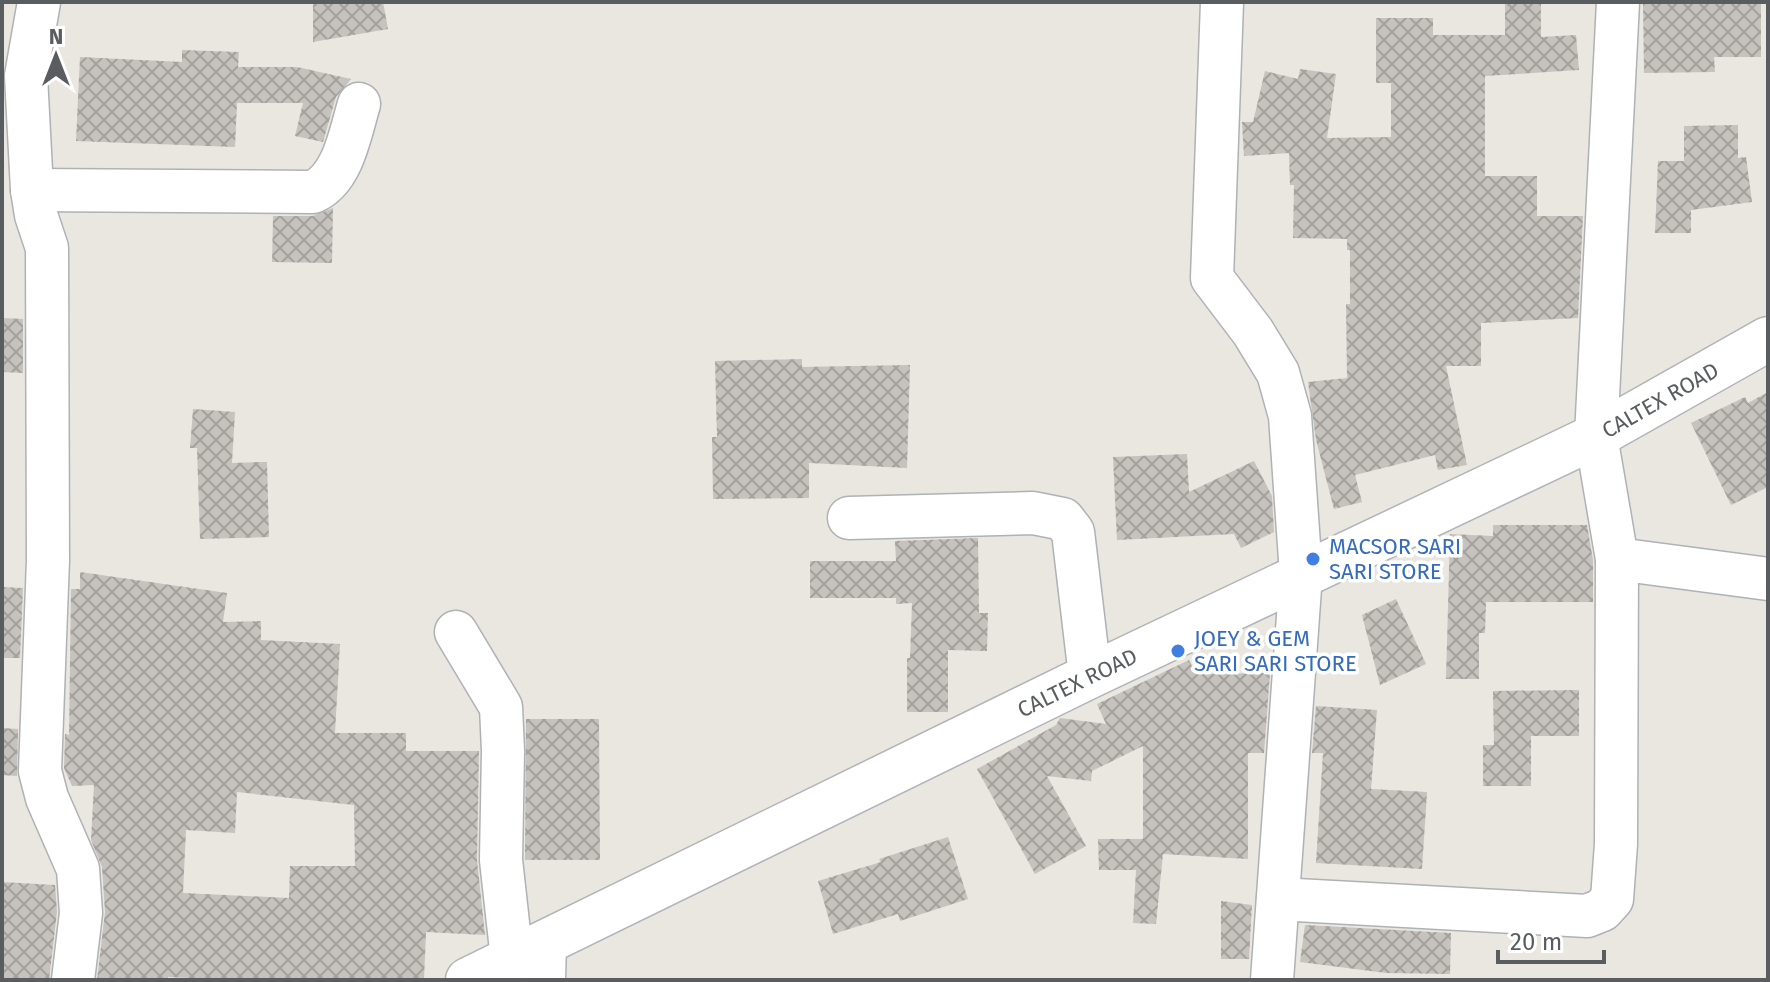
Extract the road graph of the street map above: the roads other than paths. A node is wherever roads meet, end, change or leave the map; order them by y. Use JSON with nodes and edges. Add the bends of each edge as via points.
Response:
{"nodes":[{"id":1,"x":39,"y":2,"type":"edge"},
{"id":2,"x":1222,"y":2,"type":"edge"},
{"id":3,"x":1618,"y":2,"type":"edge"},
{"id":4,"x":359,"y":104,"type":"dead end"},
{"id":5,"x":32,"y":190,"type":"junction"},
{"id":6,"x":1768,"y":339,"type":"edge"},
{"id":7,"x":1596,"y":436,"type":"junction"},
{"id":8,"x":849,"y":518,"type":"dead end"},
{"id":9,"x":1617,"y":559,"type":"junction"},
{"id":10,"x":1301,"y":574,"type":"junction"},
{"id":11,"x":1768,"y":579,"type":"edge"},
{"id":12,"x":456,"y":632,"type":"dead end"},
{"id":13,"x":1090,"y":676,"type":"junction"},
{"id":14,"x":1278,"y":899,"type":"junction"},
{"id":15,"x":534,"y":960,"type":"edge"},
{"id":16,"x":73,"y":980,"type":"edge"},
{"id":17,"x":468,"y":980,"type":"edge"},
{"id":18,"x":1272,"y":980,"type":"edge"}],
"edges":[{"from":1,"to":5,"type":"street","via":[[26,76]]},
{"from":2,"to":10,"type":"street","via":[[1212,278],[1278,373],[1290,416]]},
{"from":3,"to":7,"type":"street"},
{"from":4,"to":5,"type":"street","via":[[331,180],[313,192]]},
{"from":5,"to":16,"type":"street","via":[[47,248],[48,560],[40,771],[78,869],[81,913]]},
{"from":6,"to":7,"type":"street","name":"CALTEX ROAD"},
{"from":7,"to":9,"type":"street"},
{"from":7,"to":10,"type":"street","name":"CALTEX ROAD"},
{"from":8,"to":13,"type":"street","via":[[1033,513],[1063,519],[1073,532]]},
{"from":9,"to":11,"type":"street"},
{"from":9,"to":14,"type":"street","via":[[1616,844],[1612,899],[1602,910],[1587,916]]},
{"from":10,"to":13,"type":"street","name":"CALTEX ROAD"},
{"from":10,"to":14,"type":"street"},
{"from":12,"to":15,"type":"street","via":[[501,707],[501,860]]},
{"from":13,"to":15,"type":"street","name":"CALTEX ROAD"},
{"from":14,"to":18,"type":"street"},
{"from":15,"to":17,"type":"street","name":"CALTEX ROAD"}]}
